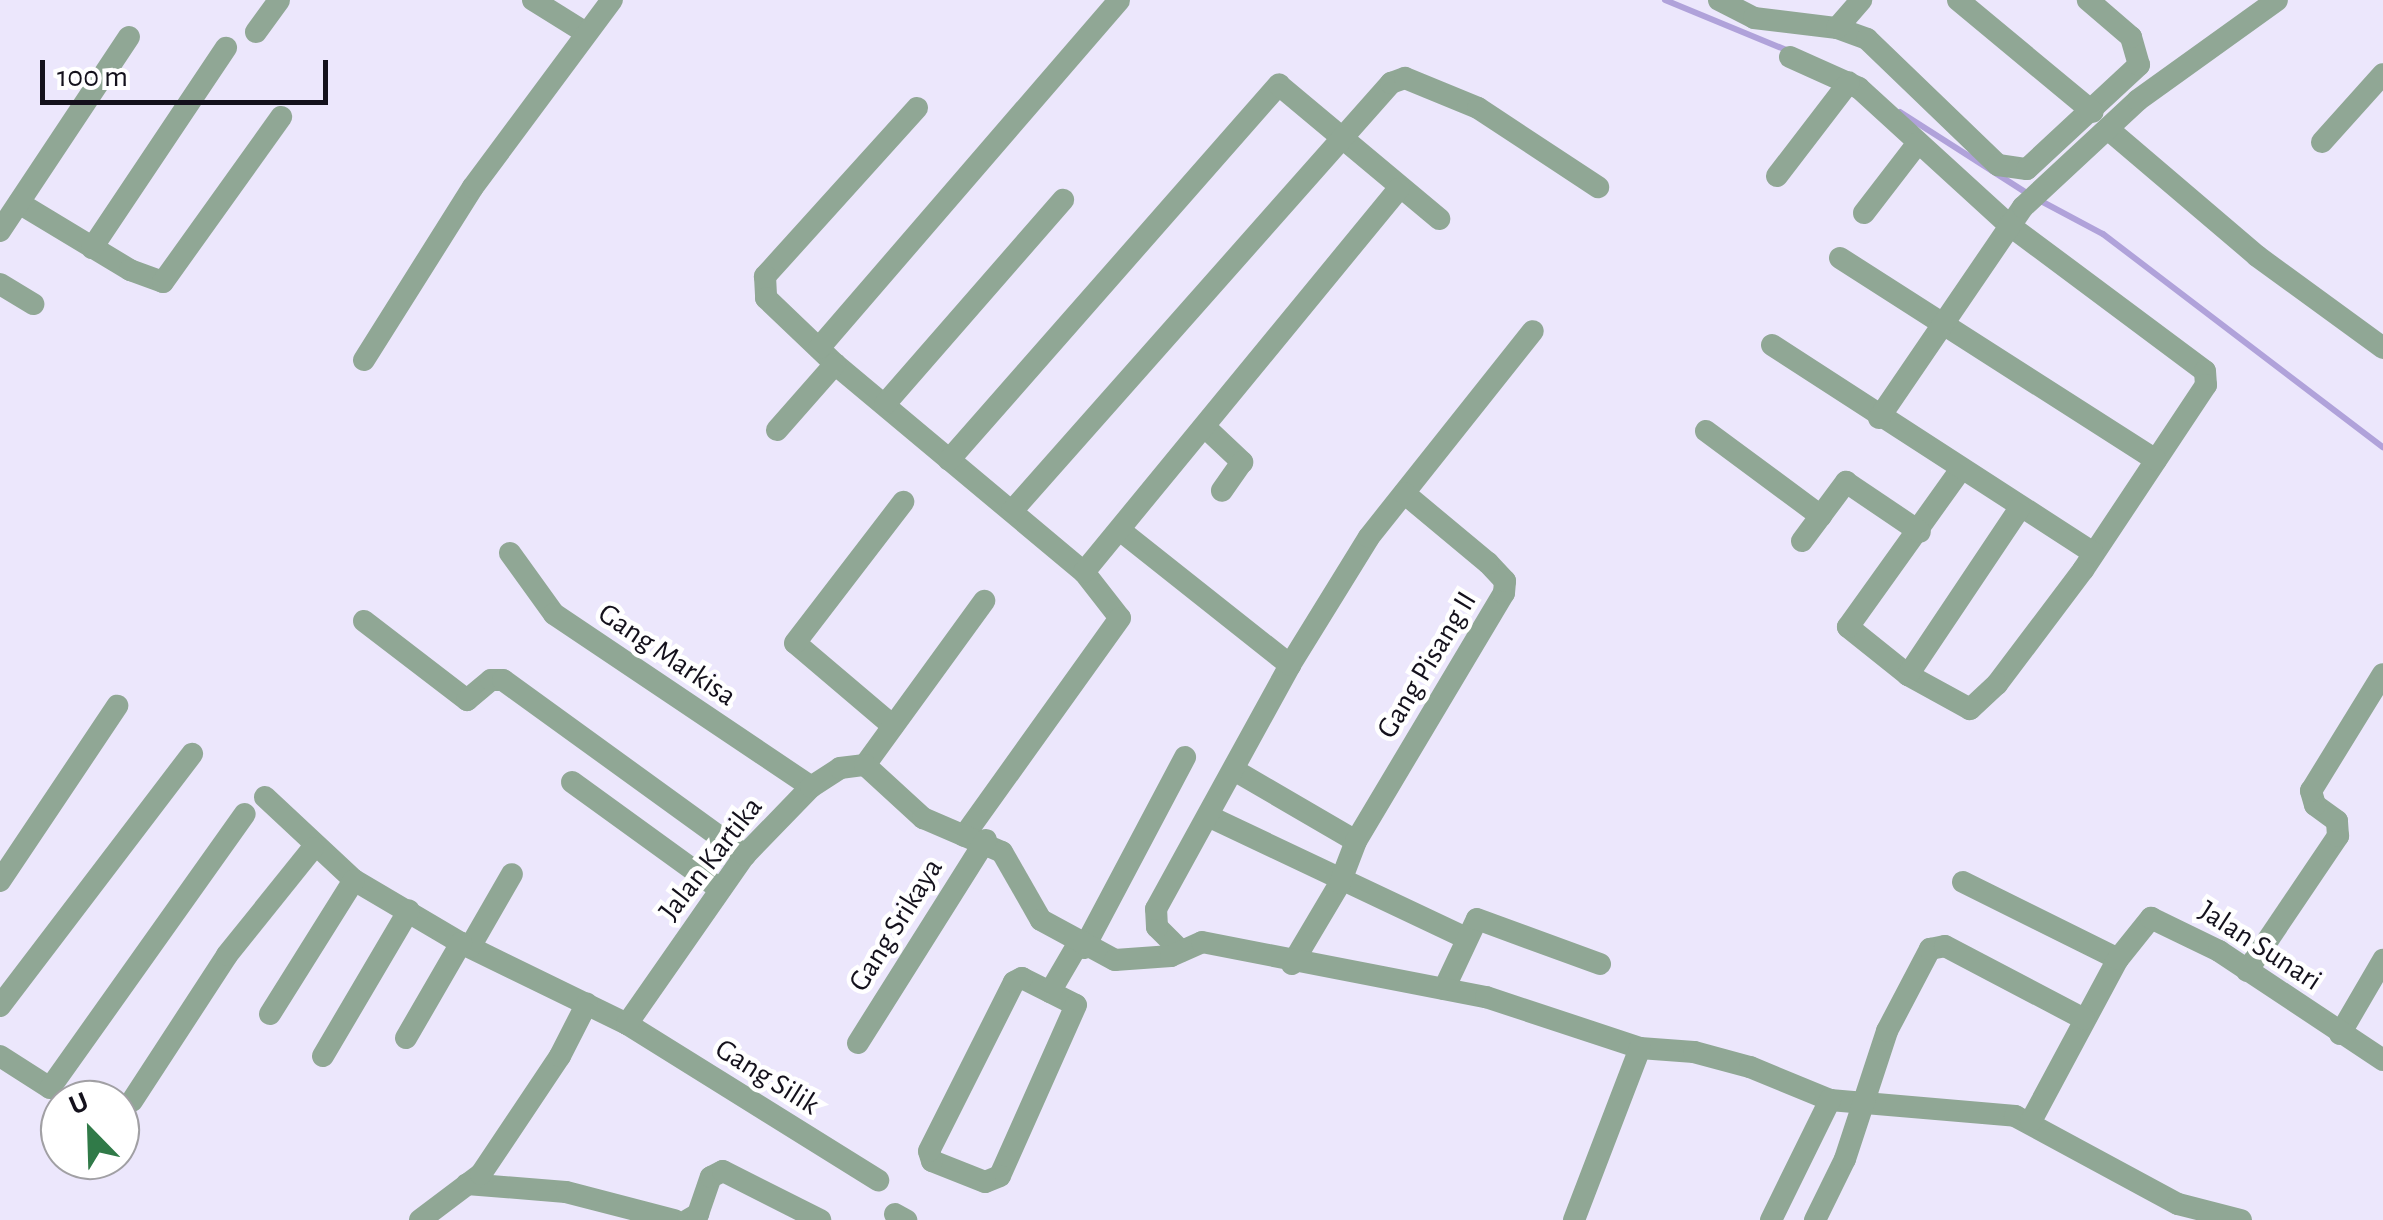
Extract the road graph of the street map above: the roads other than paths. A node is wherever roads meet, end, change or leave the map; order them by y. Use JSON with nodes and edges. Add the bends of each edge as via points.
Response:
{"nodes":[{"id":1,"x":279,"y":0,"type":"edge"},
{"id":2,"x":533,"y":0,"type":"edge"},
{"id":3,"x":612,"y":0,"type":"edge"},
{"id":4,"x":1118,"y":0,"type":"edge"},
{"id":5,"x":1719,"y":0,"type":"edge"},
{"id":6,"x":1862,"y":0,"type":"edge"},
{"id":7,"x":1958,"y":0,"type":"edge"},
{"id":8,"x":2088,"y":0,"type":"edge"},
{"id":9,"x":2278,"y":0,"type":"edge"},
{"id":10,"x":1761,"y":9,"type":"edge"},
{"id":11,"x":1837,"y":28,"type":"junction"},
{"id":12,"x":256,"y":32,"type":"dead end"},
{"id":13,"x":586,"y":33,"type":"junction"},
{"id":14,"x":129,"y":37,"type":"dead end"},
{"id":15,"x":226,"y":48,"type":"dead end"},
{"id":16,"x":1790,"y":57,"type":"dead end"},
{"id":17,"x":2383,"y":74,"type":"edge"},
{"id":18,"x":1849,"y":82,"type":"junction"},
{"id":19,"x":917,"y":108,"type":"dead end"},
{"id":20,"x":281,"y":117,"type":"dead end"},
{"id":21,"x":2100,"y":120,"type":"junction"},
{"id":22,"x":1346,"y":140,"type":"junction"},
{"id":23,"x":1918,"y":142,"type":"junction"},
{"id":24,"x":2322,"y":142,"type":"dead end"},
{"id":25,"x":1777,"y":176,"type":"dead end"},
{"id":26,"x":1598,"y":186,"type":"dead end"},
{"id":27,"x":1400,"y":189,"type":"junction"},
{"id":28,"x":1063,"y":200,"type":"dead end"},
{"id":29,"x":19,"y":203,"type":"junction"},
{"id":30,"x":1864,"y":213,"type":"dead end"},
{"id":31,"x":2016,"y":216,"type":"junction"},
{"id":32,"x":1439,"y":219,"type":"dead end"},
{"id":33,"x":0,"y":232,"type":"edge"},
{"id":34,"x":92,"y":248,"type":"junction"},
{"id":35,"x":1840,"y":258,"type":"dead end"},
{"id":36,"x":0,"y":284,"type":"edge"},
{"id":37,"x":33,"y":304,"type":"dead end"},
{"id":38,"x":1941,"y":322,"type":"junction"},
{"id":39,"x":1533,"y":331,"type":"dead end"},
{"id":40,"x":1772,"y":345,"type":"dead end"},
{"id":41,"x":2383,"y":348,"type":"edge"},
{"id":42,"x":827,"y":356,"type":"junction"},
{"id":43,"x":364,"y":360,"type":"dead end"},
{"id":44,"x":884,"y":404,"type":"junction"},
{"id":45,"x":1879,"y":418,"type":"junction"},
{"id":46,"x":1206,"y":428,"type":"junction"},
{"id":47,"x":776,"y":430,"type":"dead end"},
{"id":48,"x":1706,"y":431,"type":"dead end"},
{"id":49,"x":949,"y":460,"type":"junction"},
{"id":50,"x":2156,"y":460,"type":"junction"},
{"id":51,"x":1961,"y":470,"type":"junction"},
{"id":52,"x":1222,"y":491,"type":"dead end"},
{"id":53,"x":1404,"y":493,"type":"junction"},
{"id":54,"x":903,"y":502,"type":"dead end"},
{"id":55,"x":2019,"y":509,"type":"junction"},
{"id":56,"x":1012,"y":511,"type":"junction"},
{"id":57,"x":1821,"y":516,"type":"junction"},
{"id":58,"x":1121,"y":530,"type":"junction"},
{"id":59,"x":1920,"y":532,"type":"junction"},
{"id":60,"x":1802,"y":541,"type":"dead end"},
{"id":61,"x":510,"y":553,"type":"dead end"},
{"id":62,"x":2093,"y":553,"type":"junction"},
{"id":63,"x":1084,"y":572,"type":"junction"},
{"id":64,"x":984,"y":602,"type":"dead end"},
{"id":65,"x":364,"y":621,"type":"dead end"},
{"id":66,"x":1290,"y":665,"type":"junction"},
{"id":67,"x":2383,"y":674,"type":"edge"},
{"id":68,"x":1908,"y":675,"type":"junction"},
{"id":69,"x":118,"y":706,"type":"dead end"},
{"id":70,"x":893,"y":726,"type":"junction"},
{"id":71,"x":192,"y":754,"type":"dead end"},
{"id":72,"x":1184,"y":757,"type":"dead end"},
{"id":73,"x":865,"y":765,"type":"junction"},
{"id":74,"x":1234,"y":770,"type":"junction"},
{"id":75,"x":572,"y":782,"type":"dead end"},
{"id":76,"x":810,"y":787,"type":"junction"},
{"id":77,"x":265,"y":797,"type":"dead end"},
{"id":78,"x":245,"y":814,"type":"dead end"},
{"id":79,"x":1208,"y":816,"type":"junction"},
{"id":80,"x":975,"y":838,"type":"junction"},
{"id":81,"x":1356,"y":842,"type":"junction"},
{"id":82,"x":313,"y":848,"type":"junction"},
{"id":83,"x":745,"y":855,"type":"junction"},
{"id":84,"x":512,"y":874,"type":"dead end"},
{"id":85,"x":354,"y":880,"type":"junction"},
{"id":86,"x":0,"y":881,"type":"edge"},
{"id":87,"x":1963,"y":882,"type":"dead end"},
{"id":88,"x":1340,"y":883,"type":"junction"},
{"id":89,"x":720,"y":889,"type":"junction"},
{"id":90,"x":409,"y":910,"type":"junction"},
{"id":91,"x":1464,"y":936,"type":"junction"},
{"id":92,"x":466,"y":944,"type":"junction"},
{"id":93,"x":1081,"y":946,"type":"junction"},
{"id":94,"x":1176,"y":954,"type":"junction"},
{"id":95,"x":2118,"y":958,"type":"junction"},
{"id":96,"x":2383,"y":960,"type":"edge"},
{"id":97,"x":1292,"y":964,"type":"junction"},
{"id":98,"x":1600,"y":964,"type":"dead end"},
{"id":99,"x":2248,"y":971,"type":"junction"},
{"id":100,"x":1444,"y":989,"type":"junction"},
{"id":101,"x":1050,"y":992,"type":"junction"},
{"id":102,"x":586,"y":1004,"type":"junction"},
{"id":103,"x":0,"y":1006,"type":"edge"},
{"id":104,"x":270,"y":1014,"type":"dead end"},
{"id":105,"x":2084,"y":1019,"type":"junction"},
{"id":106,"x":627,"y":1024,"type":"junction"},
{"id":107,"x":2340,"y":1034,"type":"junction"},
{"id":108,"x":406,"y":1038,"type":"dead end"},
{"id":109,"x":858,"y":1042,"type":"dead end"},
{"id":110,"x":1640,"y":1048,"type":"junction"},
{"id":111,"x":0,"y":1056,"type":"edge"},
{"id":112,"x":324,"y":1056,"type":"dead end"},
{"id":113,"x":2383,"y":1060,"type":"edge"},
{"id":114,"x":140,"y":1089,"type":"edge"},
{"id":115,"x":1830,"y":1100,"type":"junction"},
{"id":116,"x":1861,"y":1104,"type":"junction"},
{"id":117,"x":2031,"y":1121,"type":"junction"},
{"id":118,"x":878,"y":1180,"type":"dead end"},
{"id":119,"x":467,"y":1184,"type":"junction"},
{"id":120,"x":420,"y":1220,"type":"edge"},
{"id":121,"x":674,"y":1220,"type":"edge"},
{"id":122,"x":688,"y":1220,"type":"edge"},
{"id":123,"x":820,"y":1220,"type":"edge"},
{"id":124,"x":1574,"y":1220,"type":"edge"},
{"id":125,"x":1771,"y":1220,"type":"edge"},
{"id":126,"x":1815,"y":1220,"type":"edge"},
{"id":127,"x":2241,"y":1220,"type":"edge"}],
"edges":[{"from":1,"to":12,"type":"street"},
{"from":2,"to":13,"type":"street"},
{"from":3,"to":13,"type":"street"},
{"from":4,"to":42,"type":"street"},
{"from":5,"to":10,"type":"street"},
{"from":6,"to":11,"type":"street"},
{"from":7,"to":21,"type":"street"},
{"from":8,"to":21,"type":"street","via":[[2132,37],[2141,56]]},
{"from":9,"to":21,"type":"street"},
{"from":10,"to":11,"type":"street"},
{"from":11,"to":21,"type":"street","via":[[1878,46],[1998,164],[2035,166]]},
{"from":13,"to":43,"type":"street","via":[[473,187]]},
{"from":14,"to":29,"type":"street"},
{"from":15,"to":34,"type":"street"},
{"from":16,"to":18,"type":"street"},
{"from":17,"to":24,"type":"street"},
{"from":18,"to":23,"type":"street"},
{"from":18,"to":25,"type":"street"},
{"from":19,"to":42,"type":"street","name":"Gang Srikaya","via":[[766,276],[766,298]]},
{"from":20,"to":34,"type":"street","via":[[169,277],[158,282]]},
{"from":21,"to":31,"type":"street","via":[[2046,190]]},
{"from":21,"to":41,"type":"street","via":[[2257,256]]},
{"from":22,"to":26,"type":"street","via":[[1391,83],[1405,78],[1498,118]]},
{"from":22,"to":27,"type":"street"},
{"from":22,"to":49,"type":"street","via":[[1287,87],[1272,90]]},
{"from":22,"to":56,"type":"street"},
{"from":23,"to":30,"type":"street"},
{"from":23,"to":31,"type":"street"},
{"from":27,"to":32,"type":"street"},
{"from":27,"to":46,"type":"street"},
{"from":28,"to":44,"type":"street"},
{"from":29,"to":33,"type":"street"},
{"from":29,"to":34,"type":"street"},
{"from":31,"to":38,"type":"street"},
{"from":31,"to":50,"type":"street","via":[[2205,371],[2206,385]]},
{"from":35,"to":38,"type":"street"},
{"from":36,"to":37,"type":"street"},
{"from":38,"to":45,"type":"street"},
{"from":38,"to":50,"type":"street"},
{"from":39,"to":53,"type":"street"},
{"from":40,"to":45,"type":"street"},
{"from":42,"to":44,"type":"street","name":"Gang Srikaya"},
{"from":42,"to":47,"type":"street"},
{"from":44,"to":49,"type":"street","name":"Gang Srikaya"},
{"from":45,"to":51,"type":"street"},
{"from":46,"to":52,"type":"street","via":[[1242,462]]},
{"from":46,"to":58,"type":"street"},
{"from":48,"to":57,"type":"street"},
{"from":49,"to":56,"type":"street","name":"Gang Srikaya"},
{"from":50,"to":62,"type":"street"},
{"from":51,"to":55,"type":"street"},
{"from":51,"to":59,"type":"street"},
{"from":53,"to":66,"type":"street"},
{"from":53,"to":81,"type":"street","name":"Gang Pisang II","via":[[1488,562],[1506,586]]},
{"from":54,"to":70,"type":"street","via":[[795,643]]},
{"from":55,"to":62,"type":"street"},
{"from":55,"to":68,"type":"street"},
{"from":56,"to":63,"type":"street","name":"Gang Srikaya"},
{"from":57,"to":59,"type":"street","via":[[1846,482]]},
{"from":57,"to":60,"type":"street"},
{"from":58,"to":63,"type":"street"},
{"from":58,"to":66,"type":"street"},
{"from":59,"to":68,"type":"street","via":[[1848,627]]},
{"from":61,"to":76,"type":"street","name":"Gang Markisa","via":[[554,614]]},
{"from":62,"to":68,"type":"street","via":[[1976,706],[1963,708]]},
{"from":63,"to":80,"type":"street","name":"Gang Srikaya","via":[[1117,610],[1118,627]]},
{"from":64,"to":70,"type":"street"},
{"from":65,"to":83,"type":"street","via":[[467,700],[491,680],[504,680]]},
{"from":66,"to":74,"type":"street"},
{"from":67,"to":99,"type":"street","via":[[2311,792],[2337,822],[2338,836]]},
{"from":69,"to":86,"type":"street"},
{"from":70,"to":73,"type":"street"},
{"from":71,"to":103,"type":"street"},
{"from":72,"to":93,"type":"street"},
{"from":73,"to":76,"type":"street","name":"Jalan Kartika","via":[[840,768]]},
{"from":73,"to":80,"type":"street","via":[[923,818]]},
{"from":74,"to":79,"type":"street"},
{"from":74,"to":81,"type":"street"},
{"from":75,"to":89,"type":"street"},
{"from":76,"to":83,"type":"street","name":"Jalan Kartika"},
{"from":77,"to":82,"type":"street"},
{"from":78,"to":111,"type":"street","via":[[50,1088]]},
{"from":79,"to":88,"type":"street"},
{"from":79,"to":94,"type":"street","via":[[1156,909],[1157,927]]},
{"from":80,"to":93,"type":"street","via":[[1002,852],[1041,920]]},
{"from":80,"to":109,"type":"street","name":"Gang Srikaya"},
{"from":81,"to":88,"type":"street"},
{"from":82,"to":85,"type":"street"},
{"from":82,"to":114,"type":"street","via":[[227,955]]},
{"from":83,"to":89,"type":"street","name":"Jalan Kartika"},
{"from":84,"to":92,"type":"street"},
{"from":85,"to":90,"type":"street"},
{"from":85,"to":104,"type":"street"},
{"from":87,"to":95,"type":"street"},
{"from":88,"to":91,"type":"street"},
{"from":88,"to":97,"type":"street"},
{"from":89,"to":106,"type":"street","name":"Jalan Kartika"},
{"from":90,"to":92,"type":"street"},
{"from":90,"to":112,"type":"street"},
{"from":91,"to":98,"type":"street","via":[[1478,919]]},
{"from":91,"to":100,"type":"street"},
{"from":92,"to":102,"type":"street"},
{"from":92,"to":108,"type":"street"},
{"from":93,"to":94,"type":"street","via":[[1115,960]]},
{"from":93,"to":101,"type":"street"},
{"from":94,"to":97,"type":"street","via":[[1202,942]]},
{"from":95,"to":99,"type":"street","name":"Jalan Sunari","via":[[2145,920],[2154,918]]},
{"from":95,"to":105,"type":"street","name":"Jalan Sunari"},
{"from":96,"to":107,"type":"street"},
{"from":97,"to":100,"type":"street"},
{"from":99,"to":107,"type":"street","name":"Jalan Sunari"},
{"from":100,"to":110,"type":"street"},
{"from":101,"to":101,"type":"street","via":[[1076,1005],[1074,1015],[1000,1176],[985,1182],[932,1161],[929,1151],[1014,982],[1022,978]]},
{"from":102,"to":106,"type":"street"},
{"from":102,"to":119,"type":"street","via":[[518,1123]]},
{"from":105,"to":116,"type":"street","via":[[1945,946],[1930,948],[1887,1032]]},
{"from":105,"to":117,"type":"street","name":"Jalan Sunari"},
{"from":106,"to":118,"type":"street","name":"Gang Silik"},
{"from":107,"to":113,"type":"street","name":"Jalan Sunari"},
{"from":110,"to":115,"type":"street","via":[[1694,1052],[1750,1067]]},
{"from":110,"to":124,"type":"street"},
{"from":115,"to":116,"type":"street"},
{"from":115,"to":125,"type":"street"},
{"from":116,"to":117,"type":"street"},
{"from":116,"to":126,"type":"street","via":[[1845,1159]]},
{"from":117,"to":127,"type":"street","via":[[2178,1204]]},
{"from":119,"to":120,"type":"street"},
{"from":119,"to":121,"type":"street","via":[[566,1192]]},
{"from":122,"to":123,"type":"street","via":[[698,1214],[711,1177],[723,1172]]}]}
